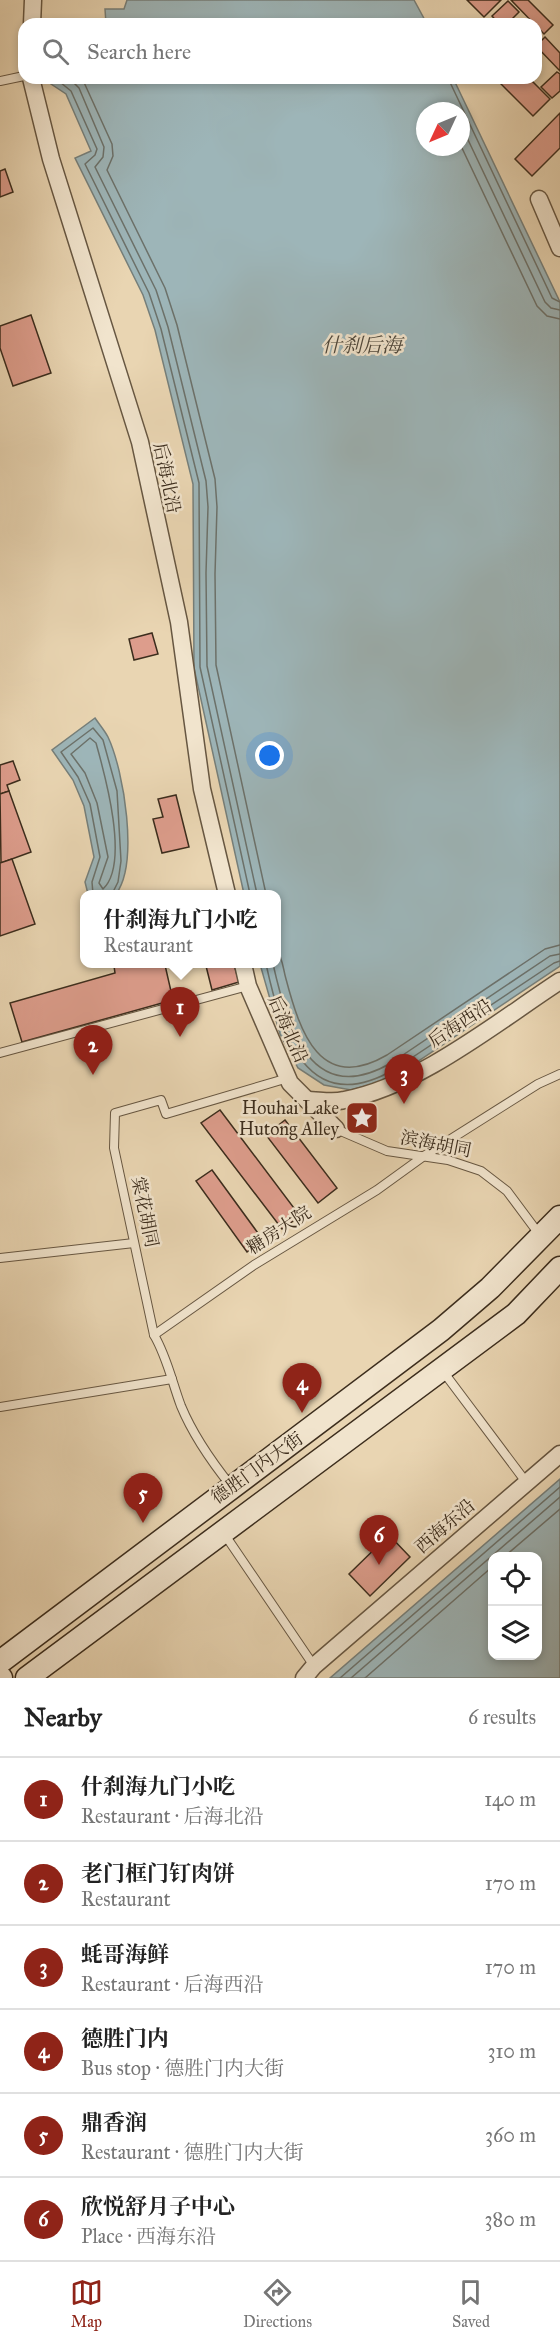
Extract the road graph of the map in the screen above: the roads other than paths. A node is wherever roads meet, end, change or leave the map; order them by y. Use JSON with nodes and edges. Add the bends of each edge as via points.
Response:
{"nodes":[{"id":1,"x":33,"y":0,"type":"edge"},
{"id":2,"x":32,"y":18,"type":"edge"},
{"id":3,"x":18,"y":77,"type":"edge"},
{"id":4,"x":0,"y":81,"type":"edge"},
{"id":5,"x":32,"y":84,"type":"edge"},
{"id":6,"x":539,"y":199,"type":"dead end"},
{"id":7,"x":560,"y":248,"type":"edge"},
{"id":8,"x":226,"y":890,"type":"edge"},
{"id":9,"x":244,"y":968,"type":"edge"},
{"id":10,"x":560,"y":981,"type":"edge"},
{"id":11,"x":248,"y":986,"type":"junction"},
{"id":12,"x":0,"y":1053,"type":"edge"},
{"id":13,"x":560,"y":1074,"type":"edge"},
{"id":14,"x":288,"y":1078,"type":"junction"},
{"id":15,"x":307,"y":1100,"type":"junction"},
{"id":16,"x":336,"y":1129,"type":"joint"},
{"id":17,"x":424,"y":1156,"type":"junction"},
{"id":18,"x":560,"y":1217,"type":"edge"},
{"id":19,"x":540,"y":1235,"type":"junction"},
{"id":20,"x":134,"y":1243,"type":"junction"},
{"id":21,"x":0,"y":1258,"type":"edge"},
{"id":22,"x":560,"y":1268,"type":"edge"},
{"id":23,"x":154,"y":1335,"type":"junction"},
{"id":24,"x":442,"y":1370,"type":"junction"},
{"id":25,"x":172,"y":1379,"type":"junction"},
{"id":26,"x":0,"y":1407,"type":"edge"},
{"id":27,"x":560,"y":1454,"type":"edge"},
{"id":28,"x":526,"y":1482,"type":"junction"},
{"id":29,"x":231,"y":1486,"type":"junction"},
{"id":30,"x":222,"y":1531,"type":"junction"},
{"id":31,"x":0,"y":1662,"type":"edge"},
{"id":32,"x":309,"y":1672,"type":"edge"},
{"id":33,"x":27,"y":1678,"type":"edge"}],
"edges":[{"from":1,"to":2,"type":"street"},
{"from":3,"to":4,"type":"lane"},
{"from":5,"to":8,"type":"street","name":"后海北沿","via":[[51,159],[140,442],[179,622],[202,789]]},
{"from":6,"to":7,"type":"street"},
{"from":9,"to":11,"type":"street","name":"后海北沿"},
{"from":10,"to":15,"type":"street","name":"后海西沿","via":[[432,1065],[387,1088],[342,1101]]},
{"from":11,"to":12,"type":"lane"},
{"from":11,"to":14,"type":"street","name":"后海北沿"},
{"from":13,"to":17,"type":"lane","name":"糖房大院"},
{"from":14,"to":15,"type":"street","name":"后海北沿"},
{"from":14,"to":20,"type":"lane","name":"棠花胡同","via":[[166,1114],[161,1100],[115,1113],[114,1148]]},
{"from":15,"to":16,"type":"street","name":"后海北沿"},
{"from":16,"to":17,"type":"lane","name":"滨海胡同","via":[[387,1151]]},
{"from":17,"to":19,"type":"lane","name":"滨海胡同","via":[[481,1171],[507,1191]]},
{"from":17,"to":23,"type":"lane","name":"糖房大院"},
{"from":18,"to":19,"type":"main road","name":"德胜门内大街"},
{"from":19,"to":29,"type":"main road","name":"德胜门内大街","via":[[490,1288],[441,1330]]},
{"from":20,"to":21,"type":"lane"},
{"from":20,"to":23,"type":"lane","name":"棠花胡同"},
{"from":22,"to":24,"type":"main road","name":"德胜门内大街","via":[[516,1314]]},
{"from":23,"to":25,"type":"lane","name":"棠花胡同"},
{"from":24,"to":28,"type":"lane"},
{"from":24,"to":30,"type":"main road","name":"德胜门内大街"},
{"from":25,"to":26,"type":"lane"},
{"from":25,"to":29,"type":"lane","name":"棠花胡同","via":[[208,1457]]},
{"from":27,"to":28,"type":"street","name":"西海东沿"},
{"from":28,"to":32,"type":"street","name":"西海东沿"},
{"from":29,"to":31,"type":"main road","name":"德胜门内大街"},
{"from":30,"to":32,"type":"lane"},
{"from":30,"to":33,"type":"main road","name":"德胜门内大街"}]}
